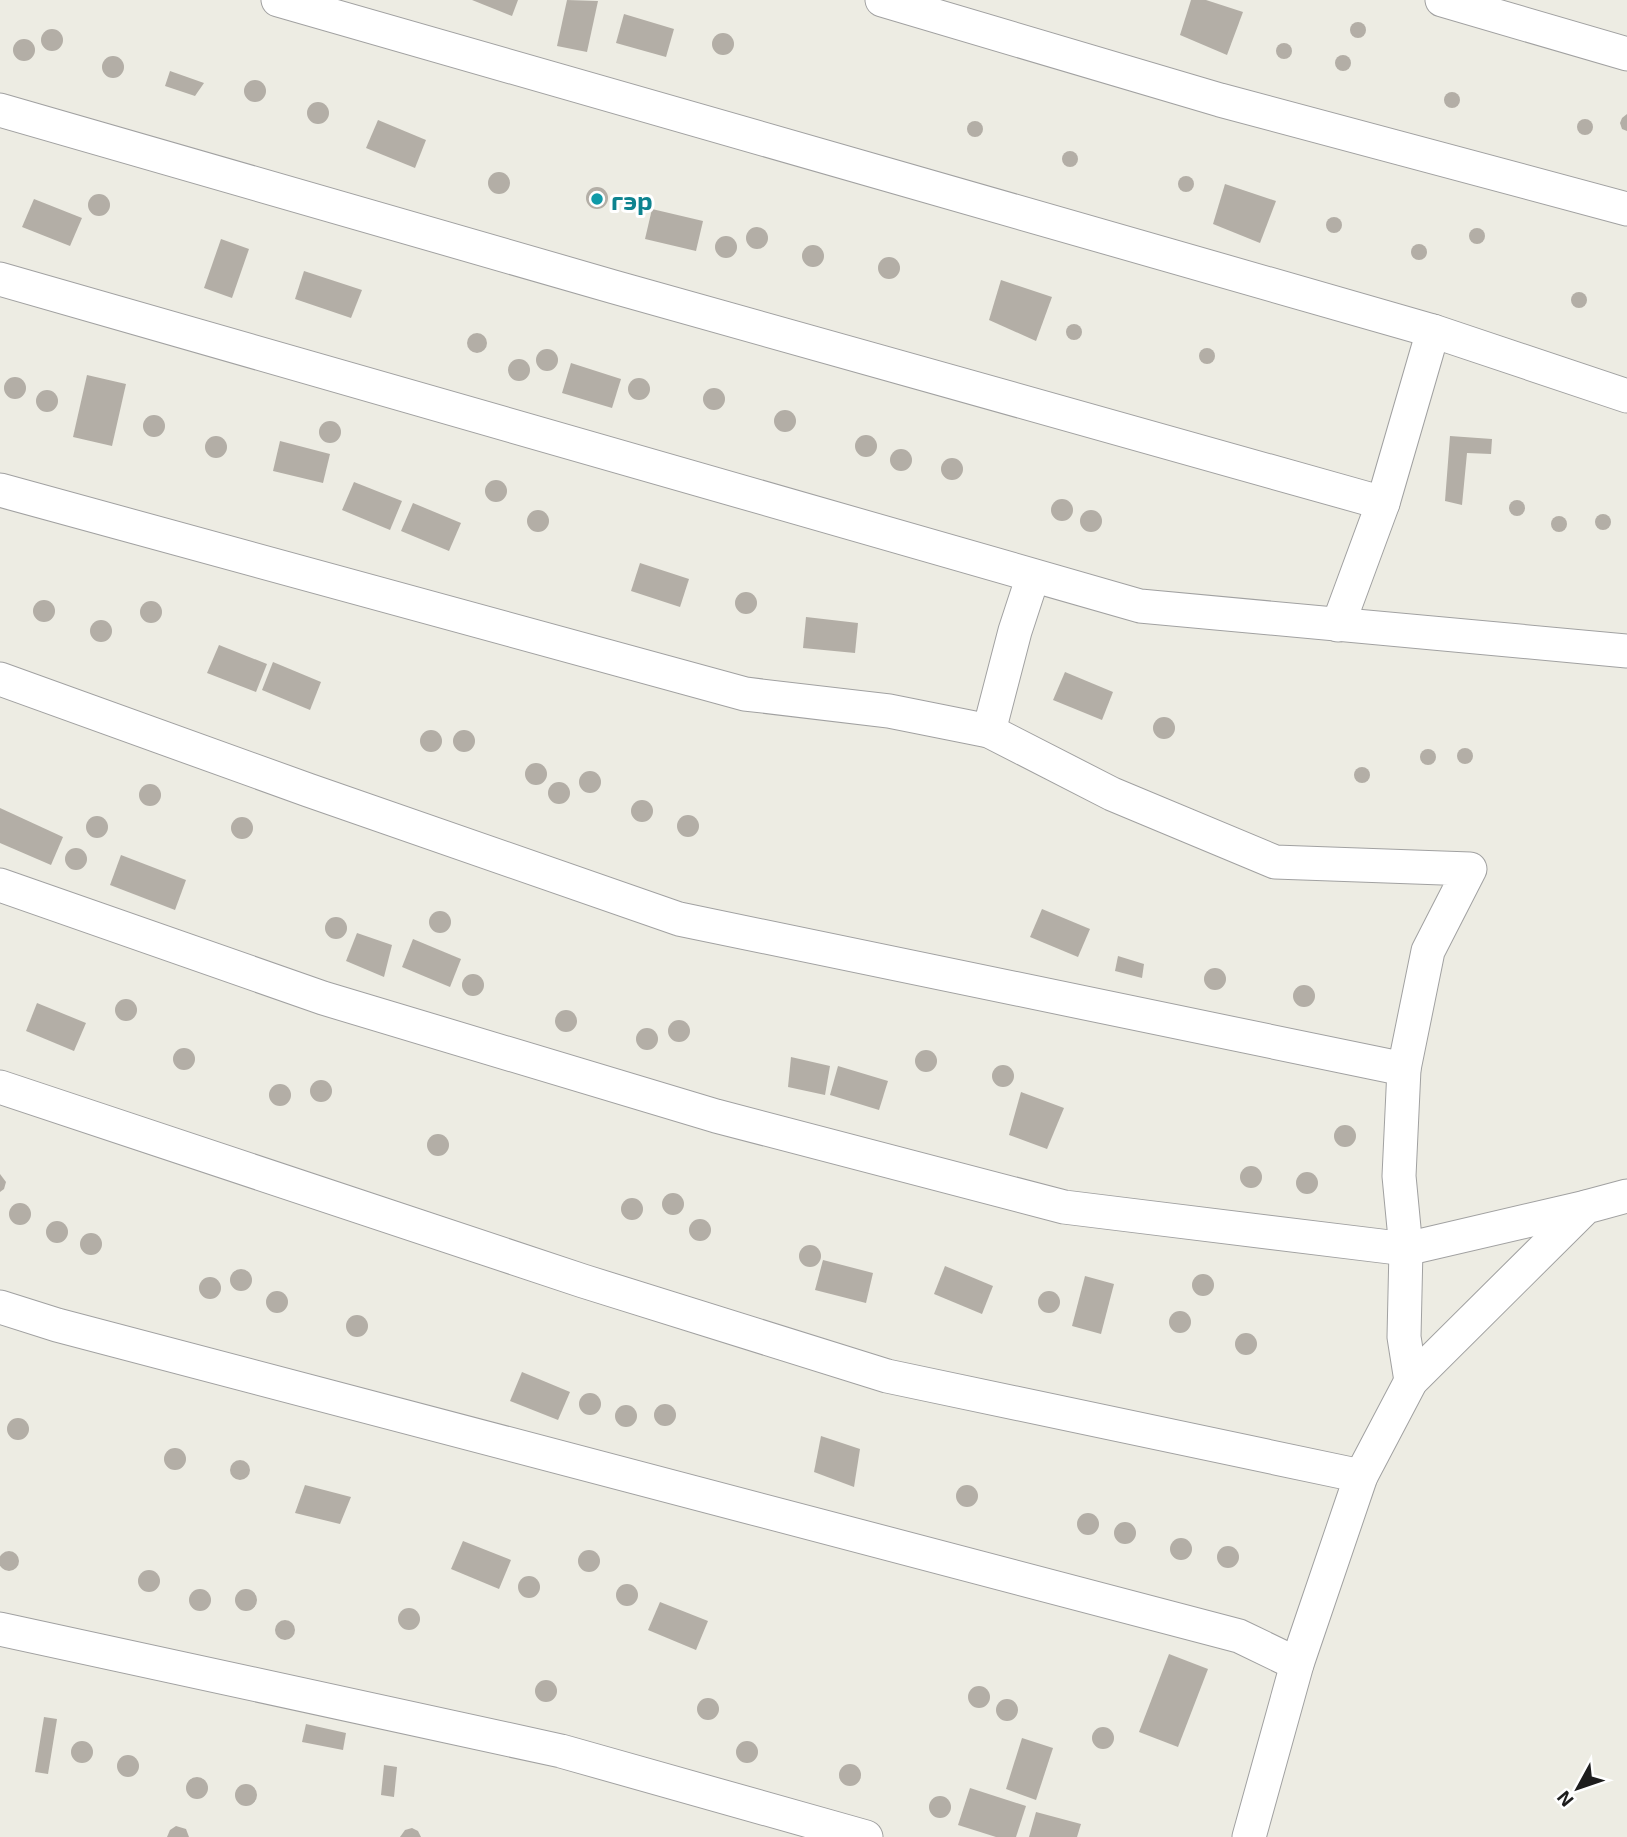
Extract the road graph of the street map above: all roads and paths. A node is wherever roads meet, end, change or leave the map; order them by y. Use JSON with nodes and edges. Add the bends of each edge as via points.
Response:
{"nodes":[{"id":1,"x":278,"y":0,"type":"edge"},
{"id":2,"x":882,"y":0,"type":"edge"},
{"id":3,"x":1442,"y":0,"type":"edge"},
{"id":4,"x":1627,"y":54,"type":"edge"},
{"id":5,"x":0,"y":110,"type":"edge"},
{"id":6,"x":1627,"y":209,"type":"edge"},
{"id":7,"x":0,"y":279,"type":"edge"},
{"id":8,"x":1433,"y":331,"type":"junction"},
{"id":9,"x":1627,"y":396,"type":"edge"},
{"id":10,"x":0,"y":490,"type":"edge"},
{"id":11,"x":1383,"y":503,"type":"junction"},
{"id":12,"x":1033,"y":576,"type":"junction"},
{"id":13,"x":1338,"y":625,"type":"junction"},
{"id":14,"x":1627,"y":651,"type":"edge"},
{"id":15,"x":0,"y":679,"type":"edge"},
{"id":16,"x":989,"y":731,"type":"junction"},
{"id":17,"x":0,"y":886,"type":"edge"},
{"id":18,"x":1404,"y":1069,"type":"junction"},
{"id":19,"x":0,"y":1087,"type":"edge"},
{"id":20,"x":1627,"y":1196,"type":"edge"},
{"id":21,"x":1586,"y":1207,"type":"junction"},
{"id":22,"x":1406,"y":1249,"type":"junction"},
{"id":23,"x":0,"y":1307,"type":"edge"},
{"id":24,"x":1411,"y":1381,"type":"junction"},
{"id":25,"x":1361,"y":1476,"type":"junction"},
{"id":26,"x":0,"y":1629,"type":"edge"},
{"id":27,"x":1297,"y":1664,"type":"junction"},
{"id":28,"x":866,"y":1837,"type":"edge"},
{"id":29,"x":1249,"y":1837,"type":"edge"}],
"edges":[{"from":1,"to":8,"type":"street"},
{"from":2,"to":6,"type":"street","via":[[1220,100]]},
{"from":3,"to":4,"type":"street"},
{"from":5,"to":11,"type":"street"},
{"from":7,"to":12,"type":"street"},
{"from":8,"to":9,"type":"street"},
{"from":8,"to":11,"type":"street"},
{"from":10,"to":16,"type":"street","via":[[745,694],[889,710]]},
{"from":11,"to":13,"type":"street"},
{"from":12,"to":13,"type":"street","via":[[1140,607]]},
{"from":12,"to":16,"type":"street"},
{"from":13,"to":14,"type":"street"},
{"from":15,"to":18,"type":"street","via":[[679,919]]},
{"from":16,"to":18,"type":"street","via":[[1112,794],[1275,862],[1470,869],[1428,951]]},
{"from":17,"to":22,"type":"street","via":[[336,1002],[716,1116],[1064,1207]]},
{"from":18,"to":22,"type":"street","via":[[1399,1176]]},
{"from":19,"to":25,"type":"street","via":[[887,1376]]},
{"from":20,"to":21,"type":"street"},
{"from":21,"to":22,"type":"street"},
{"from":21,"to":24,"type":"street"},
{"from":22,"to":24,"type":"street","via":[[1404,1337]]},
{"from":23,"to":27,"type":"street","via":[[1239,1636]]},
{"from":24,"to":25,"type":"street"},
{"from":25,"to":27,"type":"street"},
{"from":26,"to":28,"type":"street","via":[[561,1751]]},
{"from":27,"to":29,"type":"street"}]}
